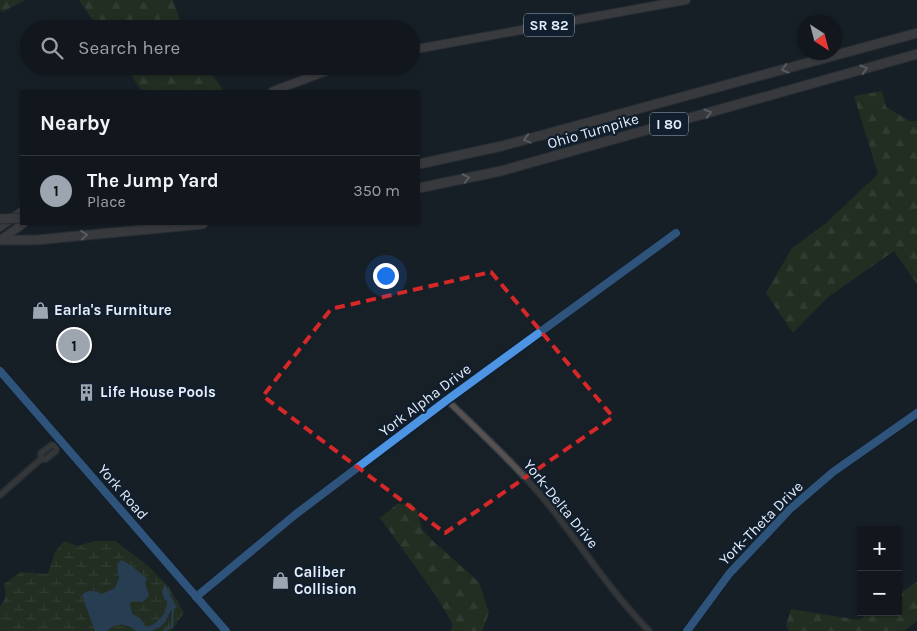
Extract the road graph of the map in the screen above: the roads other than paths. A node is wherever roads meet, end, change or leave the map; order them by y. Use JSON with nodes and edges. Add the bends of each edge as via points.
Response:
{"nodes":[{"id":1,"x":686,"y":0,"type":"edge"},
{"id":2,"x":917,"y":33,"type":"edge"},
{"id":3,"x":420,"y":48,"type":"edge"},
{"id":4,"x":917,"y":54,"type":"edge"},
{"id":5,"x":316,"y":75,"type":"edge"},
{"id":6,"x":276,"y":90,"type":"edge"},
{"id":7,"x":420,"y":164,"type":"edge"},
{"id":8,"x":420,"y":188,"type":"edge"},
{"id":9,"x":20,"y":213,"type":"edge"},
{"id":10,"x":20,"y":218,"type":"edge"},
{"id":11,"x":0,"y":219,"type":"edge"},
{"id":12,"x":22,"y":225,"type":"edge"},
{"id":13,"x":193,"y":225,"type":"edge"},
{"id":14,"x":0,"y":227,"type":"edge"},
{"id":15,"x":676,"y":233,"type":"dead end"},
{"id":16,"x":0,"y":240,"type":"edge"},
{"id":17,"x":0,"y":371,"type":"edge"},
{"id":18,"x":447,"y":400,"type":"junction"},
{"id":19,"x":917,"y":413,"type":"edge"},
{"id":20,"x":59,"y":444,"type":"junction"},
{"id":21,"x":0,"y":495,"type":"edge"},
{"id":22,"x":196,"y":597,"type":"junction"},
{"id":23,"x":226,"y":631,"type":"edge"},
{"id":24,"x":649,"y":631,"type":"edge"},
{"id":25,"x":687,"y":631,"type":"edge"}],
"edges":[{"from":1,"to":3,"type":"main road","number":"SR 82"},
{"from":2,"to":7,"type":"highway","name":"Ohio Turnpike","number":"I 80","one_way":true,"via":[[502,146]]},
{"from":8,"to":4,"type":"highway","name":"Ohio Turnpike","number":"I 80","one_way":true,"via":[[501,171]]},
{"from":5,"to":6,"type":"main road"},
{"from":9,"to":14,"type":"main road"},
{"from":10,"to":11,"type":"highway","bridge":true},
{"from":12,"to":16,"type":"main road"},
{"from":16,"to":13,"type":"highway","one_way":true,"via":[[36,240]]},
{"from":15,"to":18,"type":"street","name":"York Alpha Drive"},
{"from":17,"to":20,"type":"street","name":"York Road"},
{"from":18,"to":22,"type":"street","name":"York Alpha Drive","via":[[282,525]]},
{"from":18,"to":24,"type":"street","name":"York-Delta Drive","via":[[506,457],[548,504],[615,594]]},
{"from":19,"to":25,"type":"street","name":"York-Theta Drive","via":[[833,472],[790,509],[729,574]]},
{"from":20,"to":21,"type":"street","via":[[56,451],[46,459],[41,458]]},
{"from":20,"to":22,"type":"street","name":"York Road"},
{"from":22,"to":23,"type":"street","name":"York Road"}]}
